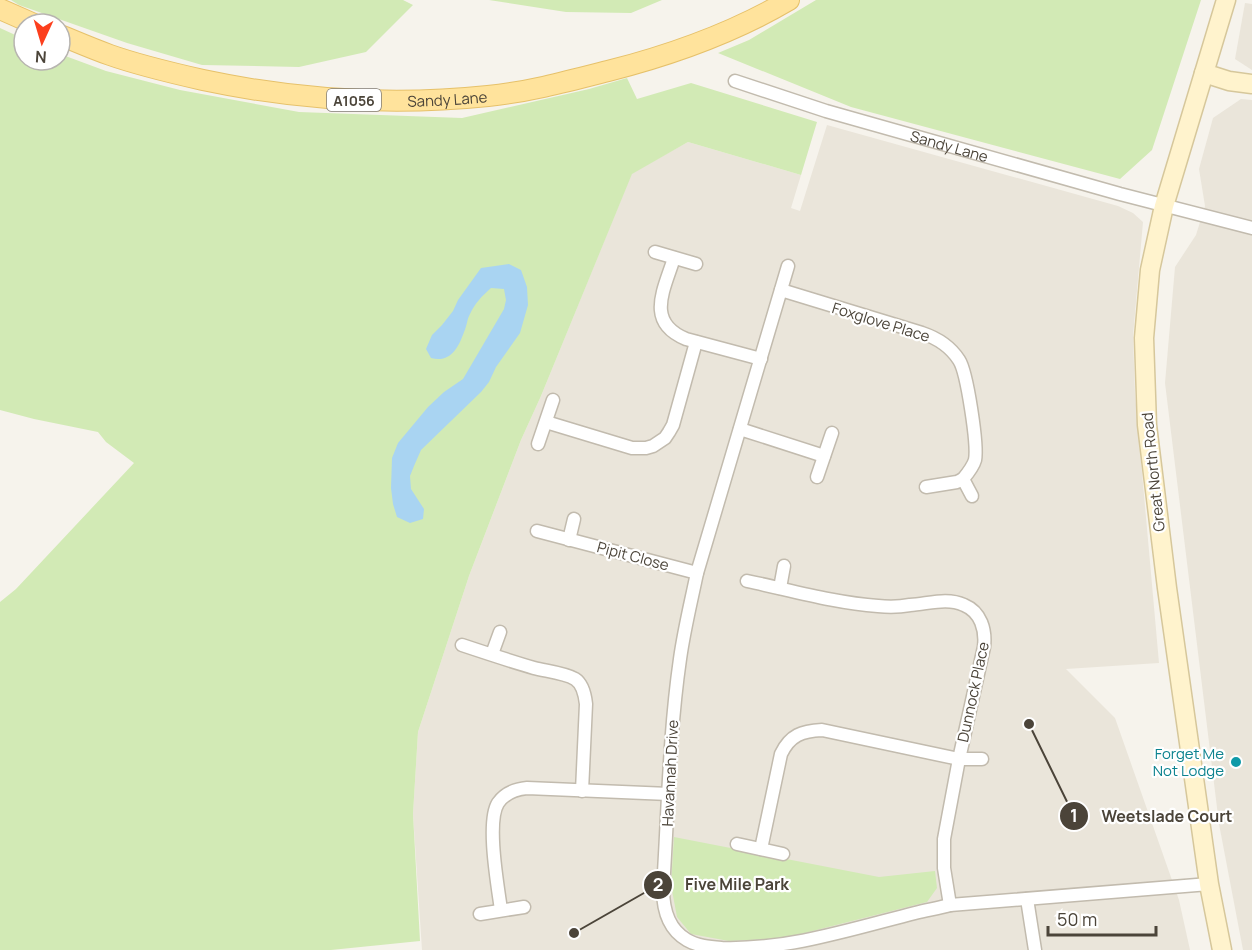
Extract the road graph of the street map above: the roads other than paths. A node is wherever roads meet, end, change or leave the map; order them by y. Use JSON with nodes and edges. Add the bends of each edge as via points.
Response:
{"nodes":[{"id":1,"x":789,"y":0,"type":"edge"},
{"id":2,"x":1226,"y":0,"type":"edge"},
{"id":3,"x":72,"y":40,"type":"edge"},
{"id":4,"x":1204,"y":73,"type":"junction"},
{"id":5,"x":735,"y":81,"type":"dead end"},
{"id":6,"x":1252,"y":84,"type":"edge"},
{"id":7,"x":1164,"y":206,"type":"junction"},
{"id":8,"x":1252,"y":228,"type":"edge"},
{"id":9,"x":655,"y":252,"type":"dead end"},
{"id":10,"x":674,"y":258,"type":"junction"},
{"id":11,"x":696,"y":264,"type":"dead end"},
{"id":12,"x":788,"y":266,"type":"dead end"},
{"id":13,"x":781,"y":290,"type":"junction"},
{"id":14,"x":696,"y":342,"type":"junction"},
{"id":15,"x":761,"y":359,"type":"junction"},
{"id":16,"x":553,"y":400,"type":"dead end"},
{"id":17,"x":546,"y":422,"type":"junction"},
{"id":18,"x":740,"y":429,"type":"junction"},
{"id":19,"x":832,"y":433,"type":"dead end"},
{"id":20,"x":537,"y":444,"type":"dead end"},
{"id":21,"x":824,"y":456,"type":"junction"},
{"id":22,"x":817,"y":477,"type":"dead end"},
{"id":23,"x":963,"y":479,"type":"junction"},
{"id":24,"x":926,"y":486,"type":"dead end"},
{"id":25,"x":972,"y":496,"type":"dead end"},
{"id":26,"x":574,"y":519,"type":"dead end"},
{"id":27,"x":537,"y":531,"type":"dead end"},
{"id":28,"x":569,"y":540,"type":"junction"},
{"id":29,"x":784,"y":566,"type":"dead end"},
{"id":30,"x":697,"y":573,"type":"junction"},
{"id":31,"x":747,"y":581,"type":"dead end"},
{"id":32,"x":780,"y":588,"type":"junction"},
{"id":33,"x":500,"y":632,"type":"dead end"},
{"id":34,"x":462,"y":645,"type":"dead end"},
{"id":35,"x":492,"y":654,"type":"junction"},
{"id":36,"x":959,"y":759,"type":"junction"},
{"id":37,"x":982,"y":759,"type":"dead end"},
{"id":38,"x":582,"y":790,"type":"junction"},
{"id":39,"x":669,"y":794,"type":"junction"},
{"id":40,"x":737,"y":844,"type":"dead end"},
{"id":41,"x":761,"y":849,"type":"junction"},
{"id":42,"x":783,"y":854,"type":"dead end"},
{"id":43,"x":1209,"y":884,"type":"junction"},
{"id":44,"x":1027,"y":899,"type":"junction"},
{"id":45,"x":950,"y":905,"type":"junction"},
{"id":46,"x":524,"y":907,"type":"dead end"},
{"id":47,"x":501,"y":910,"type":"junction"},
{"id":48,"x":480,"y":914,"type":"dead end"},
{"id":49,"x":690,"y":946,"type":"edge"},
{"id":50,"x":1035,"y":950,"type":"edge"},
{"id":51,"x":1222,"y":950,"type":"edge"}],
"edges":[{"from":1,"to":3,"type":"main road","name":"Sandy Lane","number":"A1056","via":[[709,40],[652,59],[562,83],[490,96],[441,99],[383,102],[290,95],[226,85],[166,72]]},
{"from":2,"to":4,"type":"main road","name":"Great North Road"},
{"from":4,"to":6,"type":"main road"},
{"from":4,"to":7,"type":"main road","name":"Great North Road"},
{"from":5,"to":7,"type":"street","name":"Sandy Lane","via":[[826,111]]},
{"from":7,"to":8,"type":"street","name":"Sandy Lane"},
{"from":7,"to":43,"type":"main road","name":"Great North Road","via":[[1150,270],[1144,338],[1147,425]]},
{"from":9,"to":10,"type":"street"},
{"from":10,"to":11,"type":"street"},
{"from":10,"to":14,"type":"street","via":[[661,314],[674,333]]},
{"from":12,"to":13,"type":"street","name":"Havannah Drive"},
{"from":13,"to":15,"type":"street","name":"Havannah Drive"},
{"from":13,"to":23,"type":"street","name":"Foxglove Place","via":[[922,333],[951,350],[965,373],[976,447],[975,461]]},
{"from":14,"to":15,"type":"street"},
{"from":14,"to":17,"type":"street","via":[[673,425],[665,438],[653,446],[632,448]]},
{"from":15,"to":18,"type":"street","name":"Havannah Drive"},
{"from":16,"to":17,"type":"street"},
{"from":17,"to":20,"type":"street"},
{"from":18,"to":21,"type":"street"},
{"from":18,"to":30,"type":"street","name":"Havannah Drive"},
{"from":19,"to":21,"type":"street"},
{"from":21,"to":22,"type":"street"},
{"from":23,"to":24,"type":"street"},
{"from":23,"to":25,"type":"street"},
{"from":26,"to":28,"type":"street"},
{"from":27,"to":28,"type":"street","name":"Pipit Close"},
{"from":28,"to":30,"type":"street","name":"Pipit Close"},
{"from":29,"to":32,"type":"street"},
{"from":30,"to":39,"type":"street","name":"Havannah Drive","via":[[680,659]]},
{"from":31,"to":32,"type":"street","name":"Dunnock Place"},
{"from":32,"to":36,"type":"street","name":"Dunnock Place","via":[[878,606],[948,601],[974,612],[985,641]]},
{"from":33,"to":35,"type":"street"},
{"from":34,"to":35,"type":"street"},
{"from":35,"to":38,"type":"street","via":[[568,676],[580,684],[586,704]]},
{"from":36,"to":37,"type":"street"},
{"from":36,"to":41,"type":"street","name":"Dunnock Place","via":[[822,730],[793,737],[781,754]]},
{"from":36,"to":45,"type":"street","name":"Dunnock Place","via":[[944,840]]},
{"from":38,"to":39,"type":"street"},
{"from":38,"to":47,"type":"street","via":[[520,789],[500,800],[493,819]]},
{"from":39,"to":49,"type":"street","name":"Havannah Drive","via":[[664,905],[672,926]]},
{"from":40,"to":41,"type":"street"},
{"from":41,"to":42,"type":"street"},
{"from":43,"to":44,"type":"street","name":"Havannah Drive"},
{"from":43,"to":51,"type":"main road","name":"Great North Road"},
{"from":44,"to":45,"type":"street","name":"Havannah Drive"},
{"from":44,"to":50,"type":"street"},
{"from":45,"to":49,"type":"street","name":"Havannah Drive","via":[[788,945],[752,949]]},
{"from":46,"to":47,"type":"street"},
{"from":47,"to":48,"type":"street"}]}
